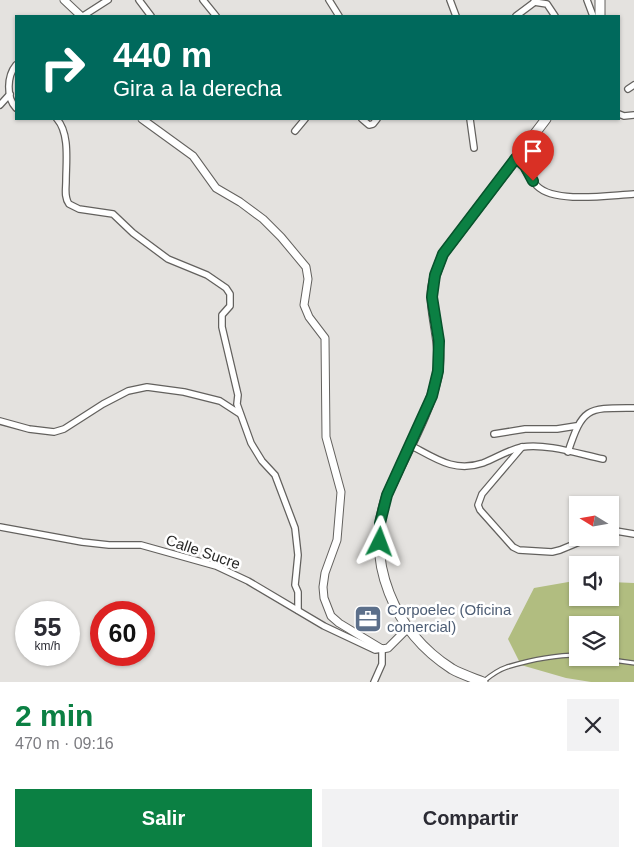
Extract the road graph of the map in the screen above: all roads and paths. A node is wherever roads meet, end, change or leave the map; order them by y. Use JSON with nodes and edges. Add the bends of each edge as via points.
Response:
{"nodes":[{"id":1,"x":64,"y":0,"type":"edge"},
{"id":2,"x":108,"y":0,"type":"edge"},
{"id":3,"x":140,"y":0,"type":"edge"},
{"id":4,"x":203,"y":0,"type":"edge"},
{"id":5,"x":329,"y":0,"type":"edge"},
{"id":6,"x":450,"y":0,"type":"edge"},
{"id":7,"x":587,"y":0,"type":"edge"},
{"id":8,"x":600,"y":0,"type":"edge"},
{"id":9,"x":536,"y":1,"type":"edge"},
{"id":10,"x":81,"y":15,"type":"edge"},
{"id":11,"x":84,"y":15,"type":"edge"},
{"id":12,"x":150,"y":15,"type":"edge"},
{"id":13,"x":215,"y":15,"type":"edge"},
{"id":14,"x":338,"y":15,"type":"edge"},
{"id":15,"x":456,"y":15,"type":"edge"},
{"id":16,"x":517,"y":15,"type":"edge"},
{"id":17,"x":554,"y":15,"type":"edge"},
{"id":18,"x":593,"y":15,"type":"edge"},
{"id":19,"x":600,"y":15,"type":"edge"},
{"id":20,"x":15,"y":67,"type":"edge"},
{"id":21,"x":634,"y":85,"type":"edge"},
{"id":22,"x":628,"y":89,"type":"dead end"},
{"id":23,"x":10,"y":94,"type":"junction"},
{"id":24,"x":0,"y":105,"type":"edge"},
{"id":25,"x":15,"y":107,"type":"edge"},
{"id":26,"x":620,"y":114,"type":"edge"},
{"id":27,"x":634,"y":115,"type":"edge"},
{"id":28,"x":58,"y":120,"type":"edge"},
{"id":29,"x":143,"y":120,"type":"edge"},
{"id":30,"x":304,"y":120,"type":"edge"},
{"id":31,"x":363,"y":120,"type":"edge"},
{"id":32,"x":376,"y":120,"type":"edge"},
{"id":33,"x":470,"y":120,"type":"edge"},
{"id":34,"x":545,"y":120,"type":"edge"},
{"id":35,"x":295,"y":131,"type":"dead end"},
{"id":36,"x":474,"y":148,"type":"dead end"},
{"id":37,"x":516,"y":158,"type":"junction"},
{"id":38,"x":634,"y":194,"type":"edge"},
{"id":39,"x":634,"y":409,"type":"edge"},
{"id":40,"x":240,"y":414,"type":"junction"},
{"id":41,"x":0,"y":421,"type":"edge"},
{"id":42,"x":576,"y":426,"type":"junction"},
{"id":43,"x":494,"y":434,"type":"dead end"},
{"id":44,"x":410,"y":446,"type":"junction"},
{"id":45,"x":522,"y":448,"type":"junction"},
{"id":46,"x":568,"y":452,"type":"junction"},
{"id":47,"x":603,"y":459,"type":"dead end"},
{"id":48,"x":0,"y":528,"type":"edge"},
{"id":49,"x":619,"y":532,"type":"edge"},
{"id":50,"x":634,"y":534,"type":"edge"},
{"id":51,"x":570,"y":546,"type":"edge"},
{"id":52,"x":298,"y":610,"type":"junction"},
{"id":53,"x":408,"y":628,"type":"junction"},
{"id":54,"x":382,"y":649,"type":"junction"},
{"id":55,"x":569,"y":656,"type":"edge"},
{"id":56,"x":619,"y":662,"type":"edge"},
{"id":57,"x":634,"y":664,"type":"edge"},
{"id":58,"x":374,"y":682,"type":"edge"},
{"id":59,"x":483,"y":682,"type":"edge"}],
"edges":[{"from":1,"to":10,"type":"street"},
{"from":2,"to":11,"type":"street"},
{"from":3,"to":12,"type":"street"},
{"from":4,"to":13,"type":"street"},
{"from":5,"to":14,"type":"street"},
{"from":6,"to":15,"type":"street"},
{"from":7,"to":18,"type":"street"},
{"from":8,"to":19,"type":"main road"},
{"from":9,"to":16,"type":"street"},
{"from":9,"to":17,"type":"street","via":[[547,4]]},
{"from":20,"to":23,"type":"street","via":[[10,75]]},
{"from":21,"to":22,"type":"street"},
{"from":23,"to":24,"type":"street"},
{"from":23,"to":25,"type":"street"},
{"from":26,"to":27,"type":"street"},
{"from":28,"to":40,"type":"street","via":[[66,146],[66,195],[69,204],[79,209],[113,214],[168,259],[207,275],[230,294],[230,306],[222,315],[222,327]]},
{"from":29,"to":54,"type":"street","via":[[194,156],[216,188],[264,219],[306,267],[308,279],[304,305],[325,338],[326,437],[340,492],[337,540],[324,573],[324,598],[331,616]]},
{"from":30,"to":35,"type":"street"},
{"from":31,"to":32,"type":"street","via":[[369,125]]},
{"from":33,"to":36,"type":"street"},
{"from":34,"to":37,"type":"main road"},
{"from":37,"to":38,"type":"street","via":[[539,188],[556,194],[569,197]]},
{"from":37,"to":44,"type":"main road","via":[[443,254],[435,275],[432,297],[439,341],[438,371],[432,396]]},
{"from":39,"to":42,"type":"street","via":[[589,412]]},
{"from":40,"to":41,"type":"street","via":[[220,402],[161,387],[147,387],[128,391],[54,432]]},
{"from":40,"to":52,"type":"street","via":[[251,443],[275,475],[293,522],[298,555],[295,584]]},
{"from":42,"to":43,"type":"street"},
{"from":42,"to":46,"type":"street"},
{"from":44,"to":45,"type":"street","via":[[456,467],[483,462]]},
{"from":44,"to":53,"type":"main road","via":[[387,495],[380,523],[380,560],[388,592]]},
{"from":45,"to":46,"type":"street"},
{"from":45,"to":51,"type":"street","via":[[482,494],[478,505],[480,510],[519,550],[552,552]]},
{"from":46,"to":47,"type":"street"},
{"from":48,"to":52,"type":"street","name":"Calle Sucre","via":[[82,542],[150,547],[216,566],[248,580]]},
{"from":49,"to":50,"type":"street"},
{"from":52,"to":54,"type":"street","name":"Calle Sucre","via":[[354,641],[374,650]]},
{"from":53,"to":54,"type":"street","via":[[388,648]]},
{"from":53,"to":59,"type":"main road","via":[[419,642],[453,669]]},
{"from":54,"to":58,"type":"street","via":[[382,664]]},
{"from":55,"to":59,"type":"lane","via":[[506,667]]},
{"from":56,"to":57,"type":"lane"}]}
